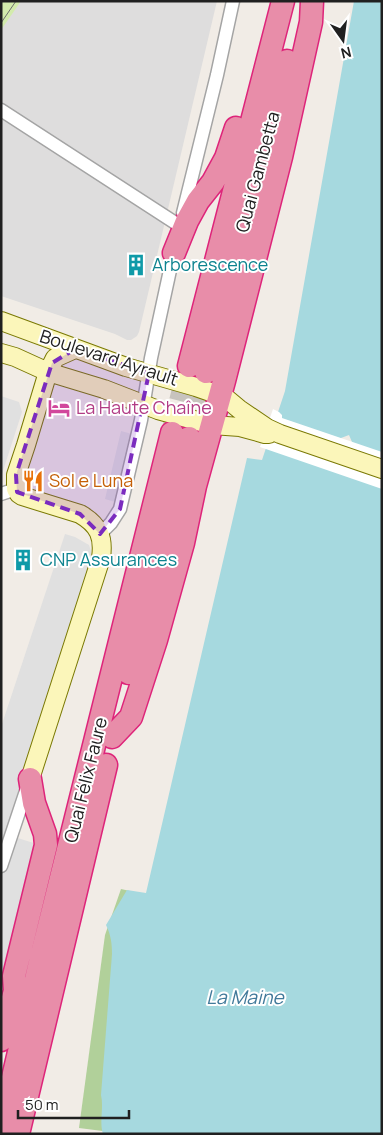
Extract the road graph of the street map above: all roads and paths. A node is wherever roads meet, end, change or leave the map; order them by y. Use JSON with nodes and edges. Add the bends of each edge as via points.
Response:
{"nodes":[{"id":1,"x":233,"y":1,"type":"edge"},
{"id":2,"x":303,"y":1,"type":"edge"},
{"id":3,"x":312,"y":1,"type":"edge"},
{"id":4,"x":281,"y":8,"type":"edge"},
{"id":5,"x":1,"y":110,"type":"edge"},
{"id":6,"x":180,"y":226,"type":"junction"},
{"id":7,"x":174,"y":253,"type":"junction"},
{"id":8,"x":1,"y":321,"type":"edge"},
{"id":9,"x":75,"y":349,"type":"junction"},
{"id":10,"x":1,"y":353,"type":"edge"},
{"id":11,"x":48,"y":372,"type":"junction"},
{"id":12,"x":149,"y":373,"type":"junction"},
{"id":13,"x":219,"y":395,"type":"junction"},
{"id":14,"x":144,"y":405,"type":"junction"},
{"id":15,"x":212,"y":426,"type":"junction"},
{"id":16,"x":270,"y":432,"type":"junction"},
{"id":17,"x":382,"y":469,"type":"edge"},
{"id":18,"x":8,"y":492,"type":"edge"},
{"id":19,"x":100,"y":534,"type":"junction"},
{"id":20,"x":112,"y":737,"type":"junction"},
{"id":21,"x":30,"y":779,"type":"junction"},
{"id":22,"x":1,"y":866,"type":"edge"},
{"id":23,"x":42,"y":958,"type":"junction"},
{"id":24,"x":15,"y":991,"type":"junction"},
{"id":25,"x":1,"y":1040,"type":"edge"},
{"id":26,"x":1,"y":1129,"type":"edge"},
{"id":27,"x":18,"y":1134,"type":"edge"}],
"edges":[{"from":1,"to":6,"type":"street"},
{"from":2,"to":4,"type":"highway","name":"Quai Gambetta","via":[[198,369]]},
{"from":3,"to":13,"type":"highway","via":[[311,22],[281,156]]},
{"from":4,"to":7,"type":"highway","via":[[252,71],[226,158],[187,220]]},
{"from":5,"to":6,"type":"street"},
{"from":6,"to":7,"type":"street"},
{"from":7,"to":12,"type":"street"},
{"from":8,"to":9,"type":"main road","name":"Boulevard Ayrault"},
{"from":9,"to":11,"type":"main road","via":[[55,358]]},
{"from":9,"to":12,"type":"main road","name":"Boulevard Ayrault"},
{"from":10,"to":11,"type":"main road","name":"Boulevard Ayrault"},
{"from":11,"to":14,"type":"main road","name":"Boulevard Ayrault"},
{"from":11,"to":18,"type":"main road"},
{"from":12,"to":13,"type":"main road","name":"Boulevard Ayrault"},
{"from":12,"to":14,"type":"street"},
{"from":13,"to":15,"type":"highway"},
{"from":13,"to":16,"type":"main road","name":"Boulevard Ayrault"},
{"from":14,"to":15,"type":"main road","name":"Boulevard Ayrault"},
{"from":14,"to":19,"type":"street","via":[[120,509]]},
{"from":15,"to":16,"type":"main road","name":"Boulevard Ayrault"},
{"from":15,"to":20,"type":"highway","via":[[156,640],[131,717]]},
{"from":16,"to":17,"type":"main road"},
{"from":18,"to":19,"type":"main road","via":[[80,514]]},
{"from":19,"to":21,"type":"main road","via":[[101,558]]},
{"from":20,"to":23,"type":"highway","name":"Quai Félix Faure","via":[[180,436]]},
{"from":20,"to":27,"type":"highway","name":"Quai Félix Faure"},
{"from":21,"to":22,"type":"street"},
{"from":21,"to":24,"type":"highway","via":[[34,803],[46,834],[46,845],[14,976]]},
{"from":23,"to":24,"type":"highway"},
{"from":23,"to":26,"type":"highway","name":"Quai Félix Faure"},
{"from":24,"to":25,"type":"highway"}]}
